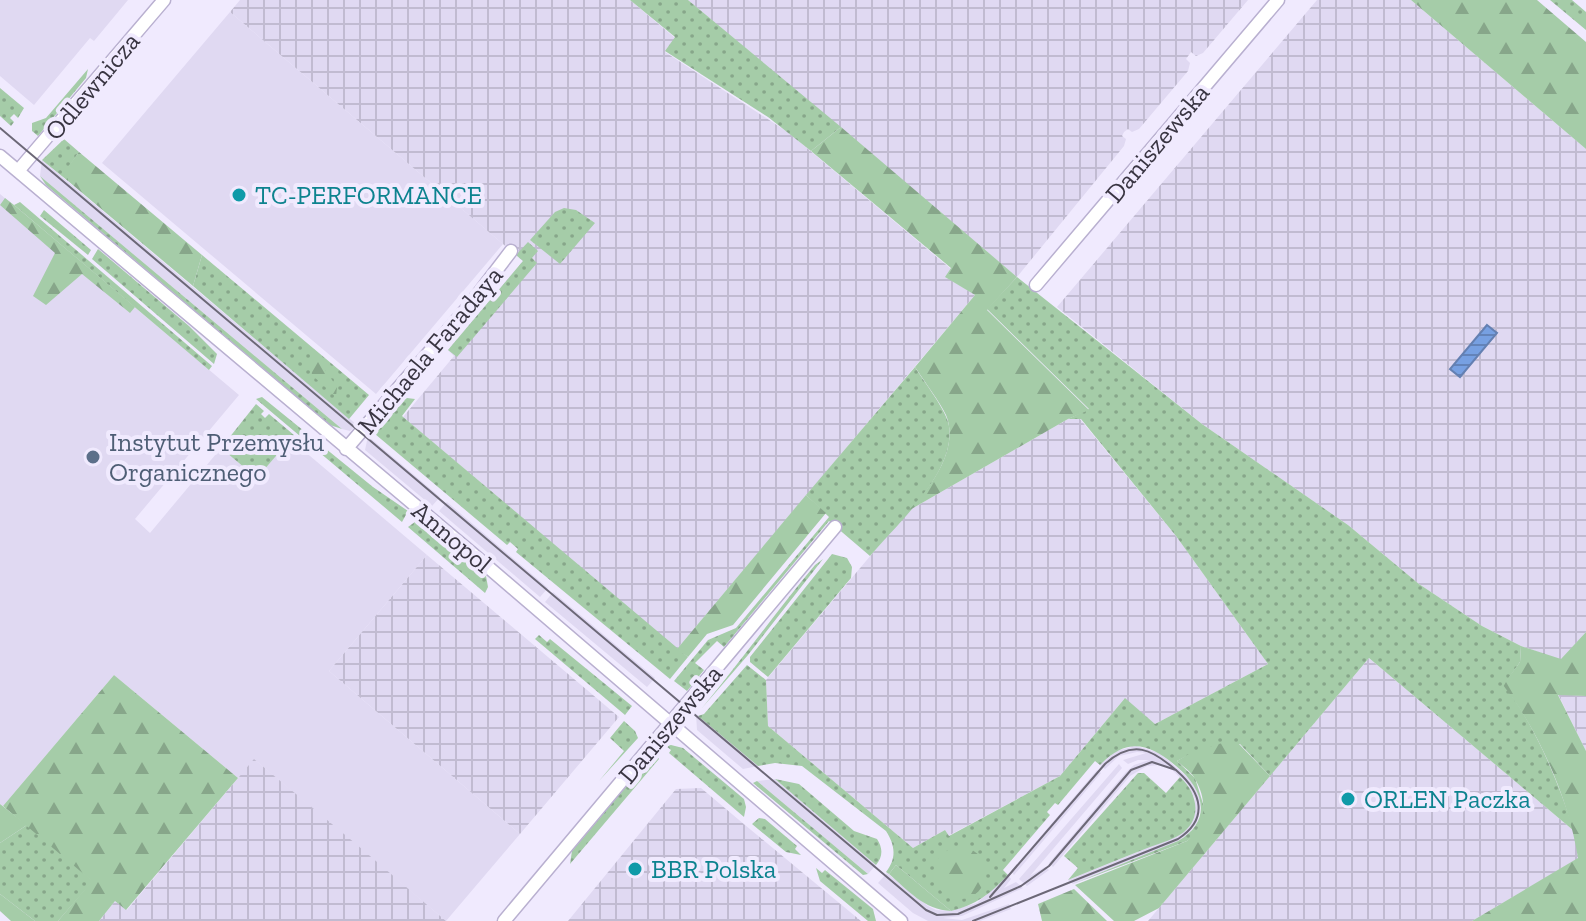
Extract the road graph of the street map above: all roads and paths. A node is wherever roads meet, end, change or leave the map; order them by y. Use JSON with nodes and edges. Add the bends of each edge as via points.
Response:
{"nodes":[{"id":1,"x":164,"y":0,"type":"edge"},
{"id":2,"x":1278,"y":0,"type":"edge"},
{"id":3,"x":0,"y":156,"type":"edge"},
{"id":4,"x":18,"y":171,"type":"junction"},
{"id":5,"x":511,"y":251,"type":"dead end"},
{"id":6,"x":1036,"y":285,"type":"dead end"},
{"id":7,"x":346,"y":449,"type":"junction"},
{"id":8,"x":835,"y":527,"type":"dead end"},
{"id":9,"x":670,"y":724,"type":"junction"},
{"id":10,"x":504,"y":921,"type":"edge"},
{"id":11,"x":901,"y":921,"type":"edge"}],
"edges":[{"from":1,"to":4,"type":"street","name":"Odlewnicza"},
{"from":2,"to":6,"type":"street","name":"Daniszewska"},
{"from":3,"to":4,"type":"street","name":"Annopol"},
{"from":4,"to":7,"type":"street","name":"Annopol"},
{"from":5,"to":7,"type":"street","name":"Michaela Faradaya"},
{"from":7,"to":9,"type":"street","name":"Annopol"},
{"from":8,"to":9,"type":"street","name":"Daniszewska"},
{"from":9,"to":10,"type":"street","name":"Daniszewska"},
{"from":9,"to":11,"type":"street","name":"Annopol"}]}
